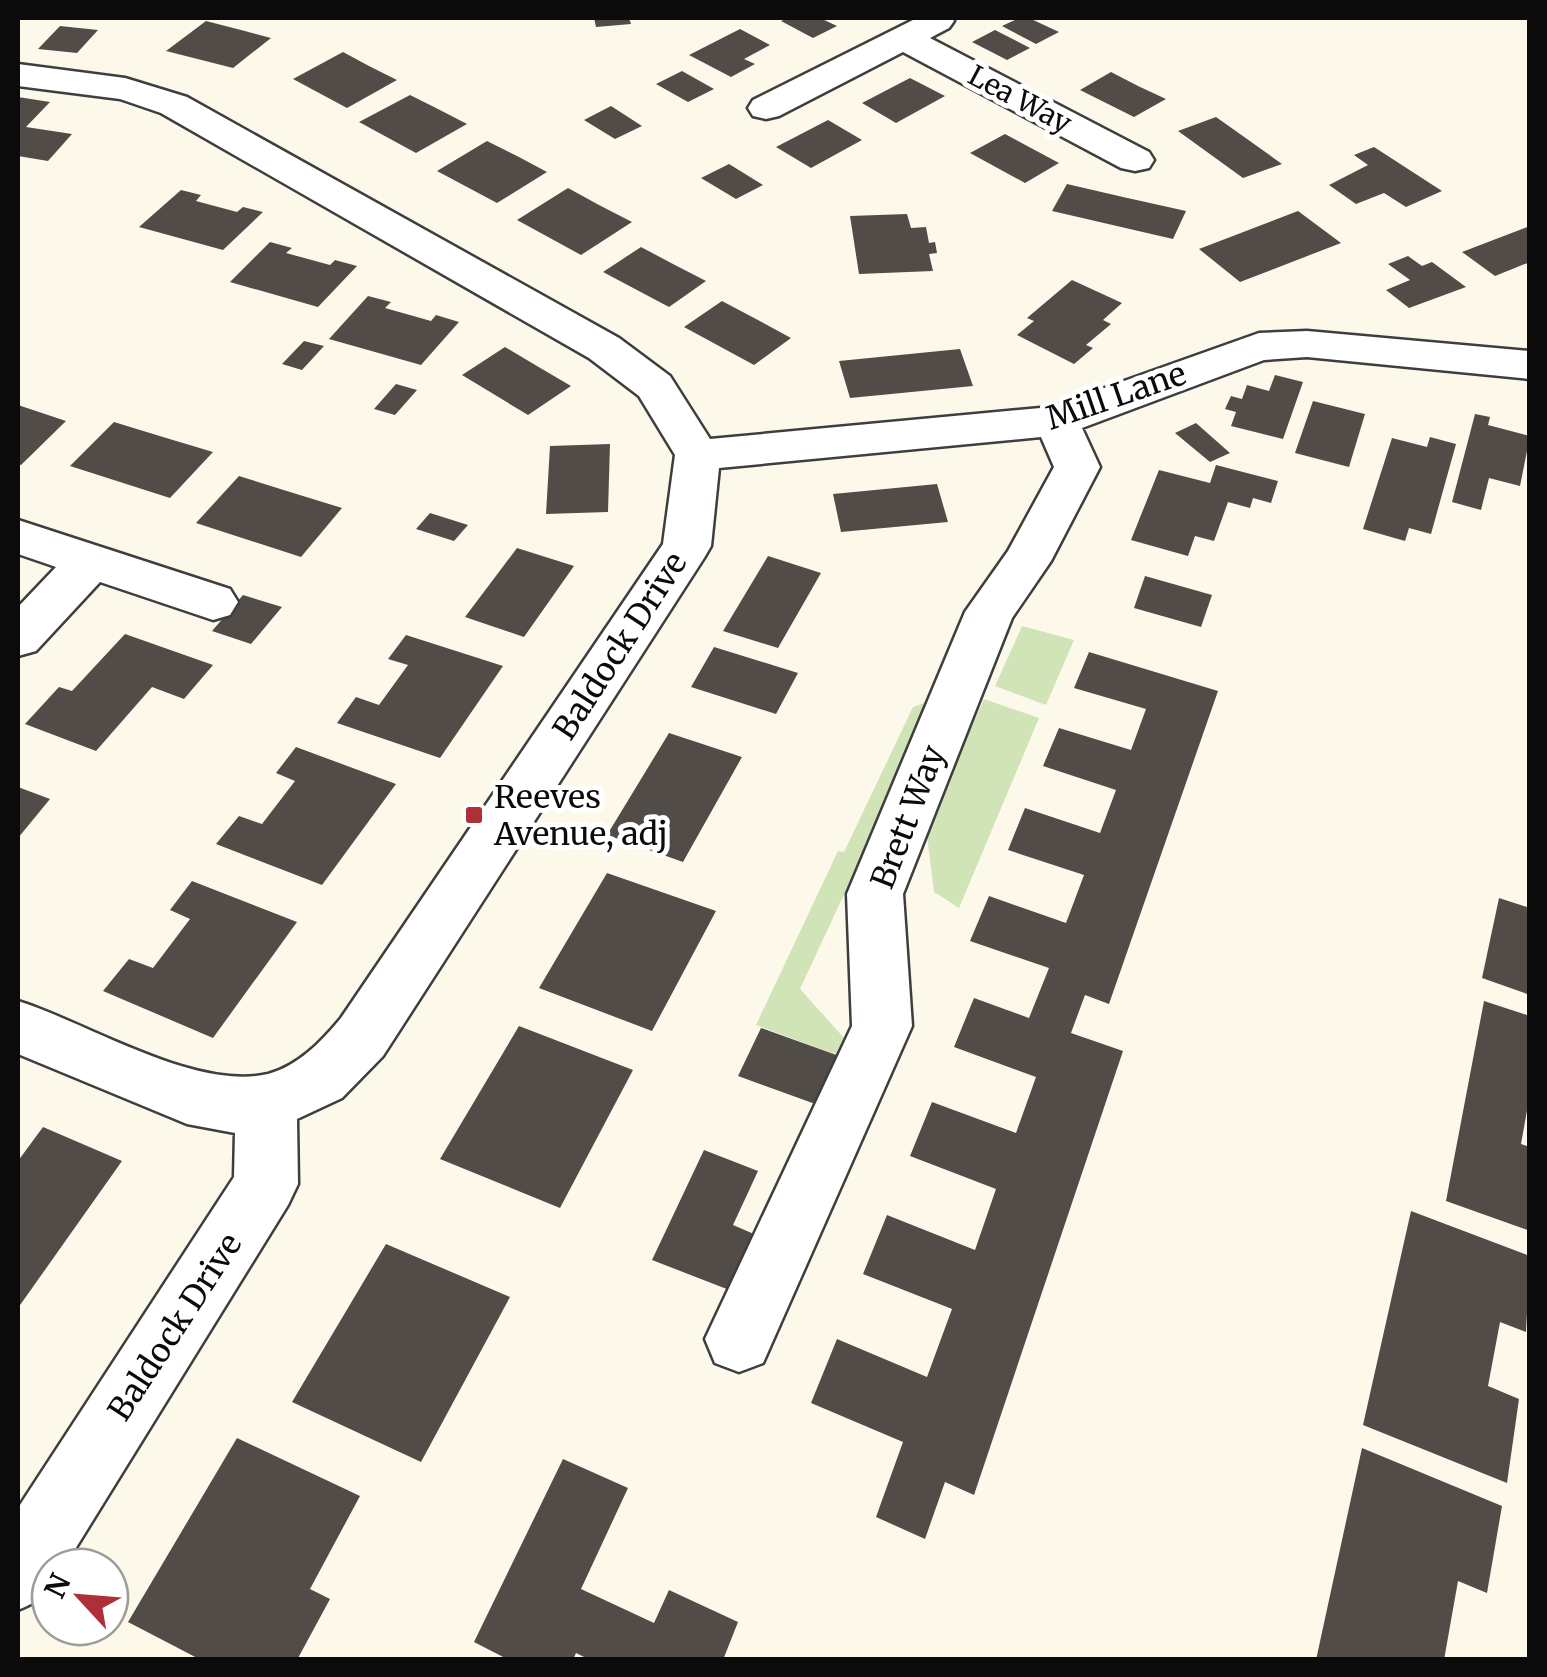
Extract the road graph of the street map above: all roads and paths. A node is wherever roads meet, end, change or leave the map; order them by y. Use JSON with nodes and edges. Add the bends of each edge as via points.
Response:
{"nodes":[{"id":1,"x":944,"y":18,"type":"edge"},
{"id":2,"x":904,"y":39,"type":"junction"},
{"id":3,"x":18,"y":76,"type":"edge"},
{"id":4,"x":766,"y":108,"type":"dead end"},
{"id":5,"x":1135,"y":160,"type":"dead end"},
{"id":6,"x":1530,"y":365,"type":"edge"},
{"id":7,"x":1056,"y":421,"type":"junction"},
{"id":8,"x":698,"y":454,"type":"junction"},
{"id":9,"x":18,"y":537,"type":"edge"},
{"id":10,"x":90,"y":562,"type":"junction"},
{"id":11,"x":213,"y":602,"type":"dead end"},
{"id":12,"x":18,"y":638,"type":"edge"},
{"id":13,"x":18,"y":1026,"type":"edge"},
{"id":14,"x":266,"y":1102,"type":"junction"},
{"id":15,"x":739,"y":1339,"type":"dead end"},
{"id":16,"x":18,"y":1572,"type":"edge"}],
"edges":[{"from":1,"to":2,"type":"street"},
{"from":2,"to":4,"type":"street"},
{"from":2,"to":5,"type":"street","name":"Lea Way"},
{"from":3,"to":8,"type":"street","via":[[125,89],[191,115],[604,348],[655,386]]},
{"from":6,"to":7,"type":"street","name":"Mill Lane","via":[[1307,344],[1259,347]]},
{"from":7,"to":8,"type":"street","name":"Mill Lane"},
{"from":7,"to":15,"type":"street","name":"Brett Way","via":[[1076,467],[1027,561],[990,612],[874,894],[882,1026]]},
{"from":8,"to":14,"type":"street","name":"Baldock Drive","via":[[688,546],[362,1037],[338,1068],[306,1089]]},
{"from":9,"to":10,"type":"street"},
{"from":10,"to":11,"type":"street"},
{"from":10,"to":12,"type":"street"},
{"from":13,"to":14,"type":"street","via":[[187,1096],[230,1106]]},
{"from":14,"to":16,"type":"street","name":"Baldock Drive","via":[[266,1184]]}]}
